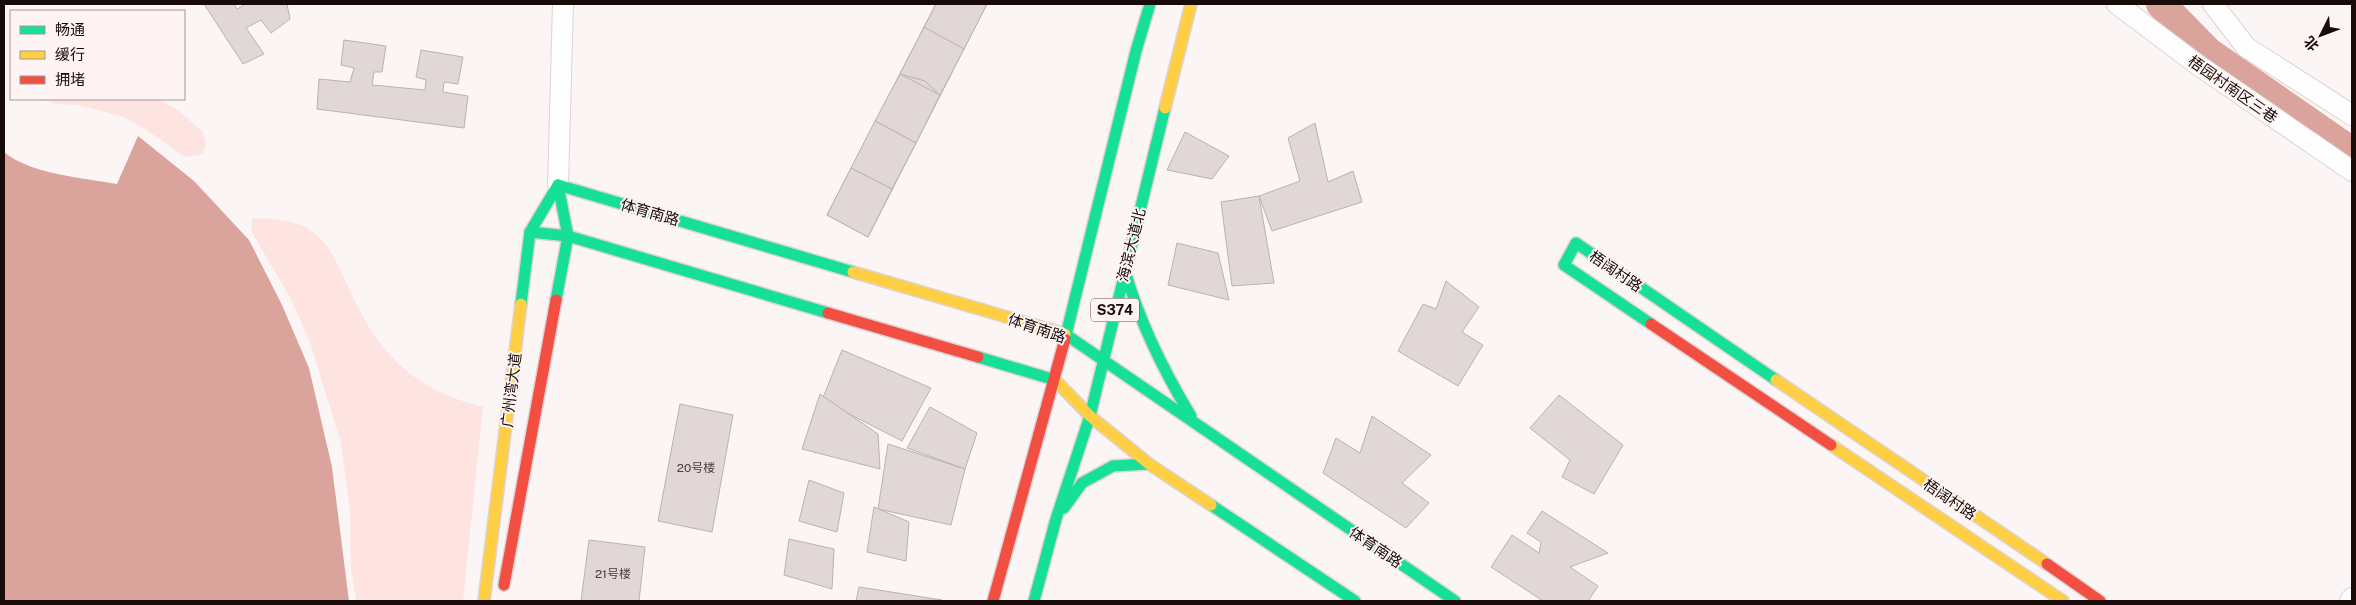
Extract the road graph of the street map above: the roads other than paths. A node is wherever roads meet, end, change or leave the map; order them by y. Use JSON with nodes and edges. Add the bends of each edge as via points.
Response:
{"nodes":[{"id":1,"x":563,"y":4,"type":"edge"},
{"id":2,"x":1150,"y":4,"type":"edge"},
{"id":3,"x":1191,"y":4,"type":"edge"},
{"id":4,"x":2117,"y":4,"type":"edge"},
{"id":5,"x":2213,"y":4,"type":"edge"},
{"id":6,"x":2352,"y":115,"type":"edge"},
{"id":7,"x":2352,"y":171,"type":"edge"},
{"id":8,"x":558,"y":185,"type":"junction"},
{"id":9,"x":530,"y":232,"type":"junction"},
{"id":10,"x":568,"y":236,"type":"junction"},
{"id":11,"x":1124,"y":270,"type":"junction"},
{"id":12,"x":1065,"y":334,"type":"junction"},
{"id":13,"x":1102,"y":360,"type":"junction"},
{"id":14,"x":1055,"y":380,"type":"junction"},
{"id":15,"x":1090,"y":416,"type":"junction"},
{"id":16,"x":1195,"y":424,"type":"junction"},
{"id":17,"x":1149,"y":464,"type":"junction"},
{"id":18,"x":1056,"y":519,"type":"junction"},
{"id":19,"x":2352,"y":598,"type":"edge"},
{"id":20,"x":484,"y":601,"type":"edge"},
{"id":21,"x":501,"y":601,"type":"edge"},
{"id":22,"x":992,"y":601,"type":"edge"},
{"id":23,"x":1034,"y":601,"type":"edge"},
{"id":24,"x":1354,"y":601,"type":"edge"},
{"id":25,"x":1455,"y":601,"type":"edge"},
{"id":26,"x":2063,"y":601,"type":"edge"},
{"id":27,"x":2100,"y":601,"type":"edge"},
{"id":28,"x":2350,"y":601,"type":"edge"}],
"edges":[{"from":1,"to":8,"type":"street","name":"广州湾大道"},
{"from":2,"to":12,"type":"street","number":"S374"},
{"from":3,"to":11,"type":"street","name":"海滨大道北","number":"S374"},
{"from":4,"to":7,"type":"street","name":"梧园村南区三巷","via":[[2198,65]]},
{"from":5,"to":6,"type":"street","via":[[2246,48]]},
{"from":8,"to":9,"type":"street","name":"广州湾大道"},
{"from":8,"to":10,"type":"street","name":"广州湾大道"},
{"from":8,"to":12,"type":"street","name":"体育南路"},
{"from":9,"to":10,"type":"street"},
{"from":9,"to":20,"type":"street","name":"广州湾大道"},
{"from":10,"to":14,"type":"street"},
{"from":10,"to":21,"type":"street","name":"广州湾大道"},
{"from":11,"to":13,"type":"street","name":"海滨大道北","number":"S374"},
{"from":11,"to":16,"type":"street","via":[[1136,312],[1159,362]]},
{"from":12,"to":13,"type":"street","name":"体育南路"},
{"from":12,"to":14,"type":"street","number":"S374"},
{"from":13,"to":15,"type":"street","name":"海滨大道北","number":"S374"},
{"from":13,"to":16,"type":"street","name":"体育南路"},
{"from":14,"to":15,"type":"street"},
{"from":14,"to":22,"type":"street","number":"S374"},
{"from":15,"to":17,"type":"street"},
{"from":15,"to":18,"type":"street","name":"海滨大道北","number":"S374"},
{"from":16,"to":25,"type":"street","name":"体育南路"},
{"from":17,"to":18,"type":"street","via":[[1113,466],[1082,483]]},
{"from":17,"to":24,"type":"street"},
{"from":18,"to":23,"type":"street","name":"海滨大道北","number":"S374"},
{"from":19,"to":28,"type":"street"},
{"from":26,"to":27,"type":"street","name":"梧阔村路","via":[[1564,265],[1576,243]]}]}
